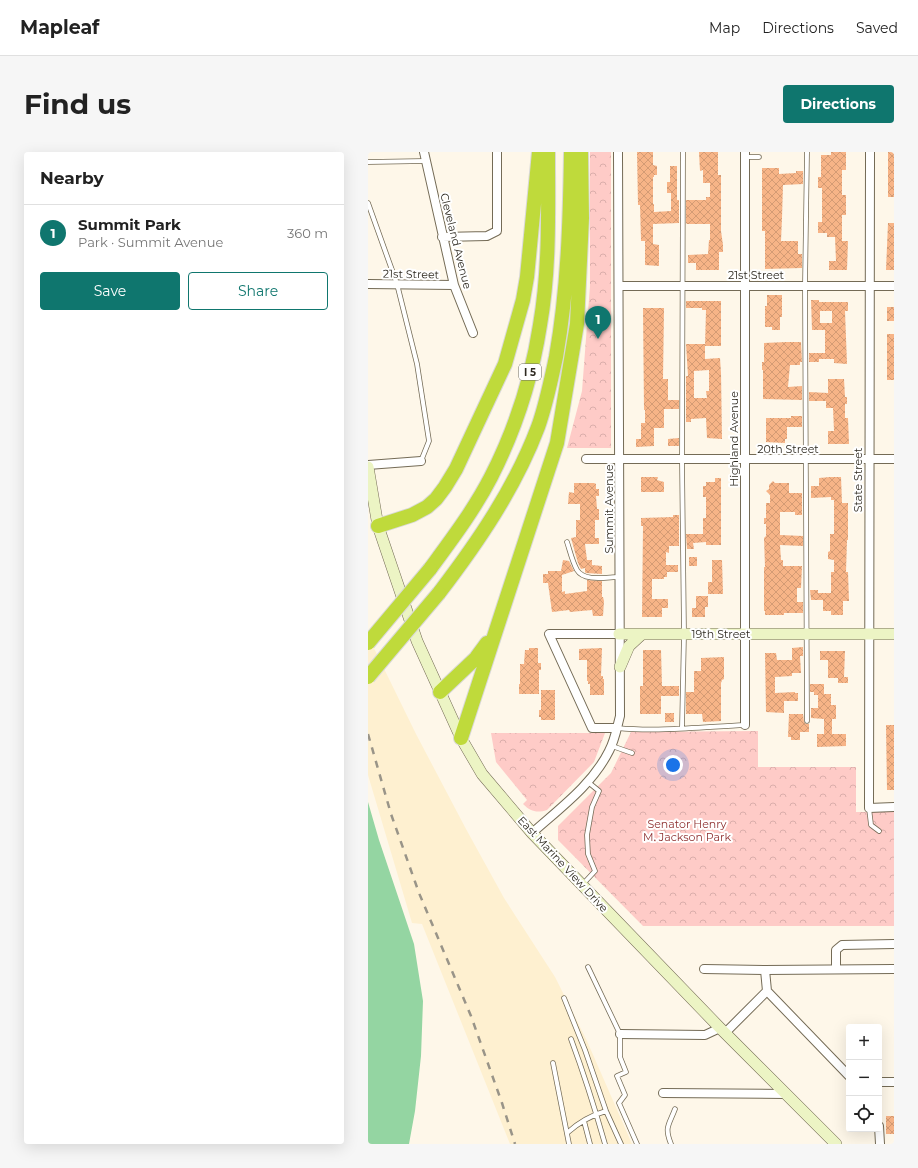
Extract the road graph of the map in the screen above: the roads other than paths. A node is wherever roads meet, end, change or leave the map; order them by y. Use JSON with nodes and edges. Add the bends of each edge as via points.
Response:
{"nodes":[{"id":1,"x":424,"y":152,"type":"edge"},
{"id":2,"x":497,"y":152,"type":"edge"},
{"id":3,"x":539,"y":152,"type":"edge"},
{"id":4,"x":548,"y":152,"type":"edge"},
{"id":5,"x":571,"y":152,"type":"edge"},
{"id":6,"x":581,"y":152,"type":"edge"},
{"id":7,"x":618,"y":152,"type":"edge"},
{"id":8,"x":684,"y":152,"type":"edge"},
{"id":9,"x":870,"y":152,"type":"edge"},
{"id":10,"x":807,"y":154,"type":"edge"},
{"id":11,"x":745,"y":155,"type":"edge"},
{"id":12,"x":759,"y":157,"type":"dead end"},
{"id":13,"x":802,"y":157,"type":"dead end"},
{"id":14,"x":426,"y":160,"type":"junction"},
{"id":15,"x":368,"y":162,"type":"edge"},
{"id":16,"x":368,"y":203,"type":"edge"},
{"id":17,"x":442,"y":237,"type":"junction"},
{"id":18,"x":368,"y":284,"type":"edge"},
{"id":19,"x":397,"y":284,"type":"junction"},
{"id":20,"x":454,"y":285,"type":"junction"},
{"id":21,"x":619,"y":286,"type":"junction"},
{"id":22,"x":682,"y":286,"type":"junction"},
{"id":23,"x":745,"y":286,"type":"junction"},
{"id":24,"x":806,"y":286,"type":"junction"},
{"id":25,"x":870,"y":286,"type":"junction"},
{"id":26,"x":894,"y":286,"type":"edge"},
{"id":27,"x":473,"y":333,"type":"dead end"},
{"id":28,"x":586,"y":459,"type":"dead end"},
{"id":29,"x":869,"y":459,"type":"junction"},
{"id":30,"x":894,"y":459,"type":"edge"},
{"id":31,"x":620,"y":460,"type":"junction"},
{"id":32,"x":682,"y":460,"type":"junction"},
{"id":33,"x":745,"y":460,"type":"junction"},
{"id":34,"x":806,"y":460,"type":"junction"},
{"id":35,"x":421,"y":462,"type":"joint"},
{"id":36,"x":368,"y":466,"type":"edge"},
{"id":37,"x":378,"y":526,"type":"junction"},
{"id":38,"x":567,"y":542,"type":"dead end"},
{"id":39,"x":620,"y":577,"type":"junction"},
{"id":40,"x":496,"y":629,"type":"junction"},
{"id":41,"x":620,"y":634,"type":"junction"},
{"id":42,"x":642,"y":634,"type":"junction"},
{"id":43,"x":684,"y":634,"type":"junction"},
{"id":44,"x":744,"y":634,"type":"junction"},
{"id":45,"x":806,"y":634,"type":"junction"},
{"id":46,"x":869,"y":634,"type":"junction"},
{"id":47,"x":894,"y":634,"type":"edge"},
{"id":48,"x":368,"y":643,"type":"edge"},
{"id":49,"x":620,"y":667,"type":"junction"},
{"id":50,"x":368,"y":677,"type":"edge"},
{"id":51,"x":440,"y":692,"type":"junction"},
{"id":52,"x":807,"y":721,"type":"dead end"},
{"id":53,"x":745,"y":726,"type":"joint"},
{"id":54,"x":617,"y":728,"type":"junction"},
{"id":55,"x":682,"y":728,"type":"junction"},
{"id":56,"x":461,"y":738,"type":"junction"},
{"id":57,"x":612,"y":746,"type":"junction"},
{"id":58,"x":632,"y":753,"type":"dead end"},
{"id":59,"x":588,"y":782,"type":"junction"},
{"id":60,"x":894,"y":807,"type":"edge"},
{"id":61,"x":869,"y":808,"type":"junction"},
{"id":62,"x":879,"y":831,"type":"dead end"},
{"id":63,"x":532,"y":833,"type":"junction"},
{"id":64,"x":582,"y":885,"type":"junction"},
{"id":65,"x":894,"y":944,"type":"edge"},
{"id":66,"x":588,"y":967,"type":"dead end"},
{"id":67,"x":704,"y":969,"type":"dead end"},
{"id":68,"x":836,"y":969,"type":"junction"},
{"id":69,"x":894,"y":969,"type":"edge"},
{"id":70,"x":765,"y":970,"type":"junction"},
{"id":71,"x":767,"y":991,"type":"junction"},
{"id":72,"x":564,"y":998,"type":"dead end"},
{"id":73,"x":722,"y":1030,"type":"junction"},
{"id":74,"x":620,"y":1034,"type":"junction"},
{"id":75,"x":571,"y":1039,"type":"dead end"},
{"id":76,"x":553,"y":1063,"type":"dead end"},
{"id":77,"x":846,"y":1073,"type":"edge"},
{"id":78,"x":882,"y":1082,"type":"edge"},
{"id":79,"x":894,"y":1082,"type":"edge"},
{"id":80,"x":663,"y":1093,"type":"dead end"},
{"id":81,"x":786,"y":1094,"type":"junction"},
{"id":82,"x":606,"y":1110,"type":"junction"},
{"id":83,"x":675,"y":1110,"type":"dead end"},
{"id":84,"x":596,"y":1114,"type":"junction"},
{"id":85,"x":584,"y":1121,"type":"junction"},
{"id":86,"x":879,"y":1132,"type":"edge"},
{"id":87,"x":567,"y":1133,"type":"junction"},
{"id":88,"x":569,"y":1144,"type":"edge"},
{"id":89,"x":590,"y":1144,"type":"edge"},
{"id":90,"x":605,"y":1144,"type":"edge"},
{"id":91,"x":621,"y":1144,"type":"edge"},
{"id":92,"x":637,"y":1144,"type":"edge"},
{"id":93,"x":671,"y":1144,"type":"edge"},
{"id":94,"x":836,"y":1144,"type":"edge"},
{"id":95,"x":880,"y":1144,"type":"edge"}],
"edges":[{"from":1,"to":14,"type":"street","name":"Cleveland Avenue"},
{"from":2,"to":17,"type":"street","via":[[497,231],[487,236]]},
{"from":3,"to":37,"type":"highway","via":[[527,277],[505,364],[446,487],[427,507],[412,515]]},
{"from":4,"to":48,"type":"highway","number":"I 5","bridge":true,"via":[[548,234],[540,324],[531,370],[508,439],[491,477],[460,528],[430,569]]},
{"from":5,"to":50,"type":"highway","number":"I 5","bridge":true,"via":[[566,289],[552,379],[538,427],[492,518],[468,554]]},
{"from":6,"to":40,"type":"highway","via":[[582,218],[577,324],[557,443]]},
{"from":7,"to":21,"type":"street","name":"Summit Avenue"},
{"from":8,"to":22,"type":"lane"},
{"from":9,"to":25,"type":"street","name":"State Street"},
{"from":10,"to":13,"type":"lane"},
{"from":10,"to":24,"type":"lane"},
{"from":11,"to":12,"type":"lane"},
{"from":11,"to":23,"type":"street","name":"Highland Avenue"},
{"from":14,"to":15,"type":"lane"},
{"from":14,"to":17,"type":"street","name":"Cleveland Avenue"},
{"from":16,"to":19,"type":"lane"},
{"from":17,"to":20,"type":"street","name":"Cleveland Avenue"},
{"from":18,"to":19,"type":"street","name":"21st Street"},
{"from":19,"to":20,"type":"street","name":"21st Street"},
{"from":19,"to":35,"type":"lane","via":[[417,364],[429,441]]},
{"from":20,"to":27,"type":"street","name":"Cleveland Avenue"},
{"from":21,"to":22,"type":"street","name":"21st Street"},
{"from":21,"to":31,"type":"street","name":"Summit Avenue"},
{"from":22,"to":23,"type":"street","name":"21st Street"},
{"from":22,"to":32,"type":"lane"},
{"from":23,"to":24,"type":"street","name":"21st Street"},
{"from":23,"to":33,"type":"street","name":"Highland Avenue"},
{"from":24,"to":25,"type":"street","name":"21st Street"},
{"from":24,"to":34,"type":"lane"},
{"from":25,"to":26,"type":"street","name":"21st Street"},
{"from":25,"to":29,"type":"street","name":"State Street"},
{"from":28,"to":31,"type":"street","name":"20th Street"},
{"from":29,"to":30,"type":"street","name":"20th Street"},
{"from":29,"to":34,"type":"street","name":"20th Street"},
{"from":29,"to":46,"type":"street","name":"State Street"},
{"from":31,"to":32,"type":"street","name":"20th Street"},
{"from":31,"to":39,"type":"street","name":"Summit Avenue"},
{"from":32,"to":33,"type":"street","name":"20th Street"},
{"from":32,"to":43,"type":"lane"},
{"from":33,"to":34,"type":"street","name":"20th Street"},
{"from":33,"to":44,"type":"street","name":"Highland Avenue"},
{"from":34,"to":45,"type":"lane"},
{"from":35,"to":36,"type":"street"},
{"from":36,"to":37,"type":"main road","name":"East Marine View Drive"},
{"from":37,"to":51,"type":"main road","name":"East Marine View Drive","via":[[417,641]]},
{"from":38,"to":39,"type":"lane","via":[[577,571],[582,575],[592,578]]},
{"from":39,"to":41,"type":"street","name":"Summit Avenue"},
{"from":40,"to":51,"type":"highway","via":[[476,658]]},
{"from":40,"to":56,"type":"highway"},
{"from":41,"to":42,"type":"main road","name":"19th Street"},
{"from":41,"to":49,"type":"street","name":"Summit Avenue"},
{"from":41,"to":54,"type":"street","name":"19th Street","via":[[549,634],[592,728]]},
{"from":42,"to":43,"type":"main road","name":"19th Street"},
{"from":42,"to":49,"type":"main road","via":[[629,646]]},
{"from":43,"to":44,"type":"main road","name":"19th Street"},
{"from":43,"to":55,"type":"lane"},
{"from":44,"to":45,"type":"main road","name":"19th Street"},
{"from":44,"to":53,"type":"street","name":"Highland Avenue"},
{"from":45,"to":46,"type":"main road","name":"19th Street"},
{"from":45,"to":52,"type":"lane"},
{"from":46,"to":47,"type":"main road","name":"19th Street"},
{"from":46,"to":61,"type":"street","name":"State Street"},
{"from":49,"to":54,"type":"street","name":"Summit Avenue","via":[[620,716]]},
{"from":51,"to":56,"type":"main road","name":"East Marine View Drive"},
{"from":53,"to":55,"type":"lane"},
{"from":54,"to":55,"type":"lane"},
{"from":54,"to":57,"type":"street","name":"Summit Avenue"},
{"from":56,"to":63,"type":"main road","name":"East Marine View Drive","via":[[482,774]]},
{"from":57,"to":58,"type":"lane"},
{"from":57,"to":59,"type":"street","name":"Summit Avenue"},
{"from":59,"to":63,"type":"street","name":"Summit Avenue"},
{"from":59,"to":64,"type":"lane","via":[[599,791],[592,807],[587,835],[588,854],[595,871]]},
{"from":60,"to":61,"type":"street"},
{"from":61,"to":62,"type":"lane","via":[[871,825]]},
{"from":63,"to":64,"type":"main road","name":"East Marine View Drive"},
{"from":64,"to":73,"type":"main road","name":"East Marine View Drive"},
{"from":65,"to":68,"type":"street","via":[[842,945],[836,950]]},
{"from":66,"to":74,"type":"lane"},
{"from":67,"to":70,"type":"street"},
{"from":68,"to":69,"type":"street"},
{"from":68,"to":70,"type":"street"},
{"from":70,"to":71,"type":"street"},
{"from":71,"to":73,"type":"street"},
{"from":71,"to":77,"type":"street"},
{"from":72,"to":82,"type":"lane"},
{"from":73,"to":74,"type":"street","via":[[705,1035]]},
{"from":73,"to":81,"type":"main road","name":"East Marine View Drive"},
{"from":74,"to":92,"type":"lane","via":[[620,1057],[626,1072],[617,1076],[625,1095],[619,1103]]},
{"from":75,"to":84,"type":"lane"},
{"from":76,"to":87,"type":"lane"},
{"from":78,"to":79,"type":"street"},
{"from":80,"to":81,"type":"street"},
{"from":81,"to":94,"type":"main road","name":"East Marine View Drive"},
{"from":82,"to":84,"type":"lane"},
{"from":82,"to":91,"type":"lane"},
{"from":83,"to":93,"type":"lane","via":[[667,1126]]},
{"from":84,"to":85,"type":"lane"},
{"from":84,"to":90,"type":"lane"},
{"from":85,"to":87,"type":"lane"},
{"from":85,"to":89,"type":"lane"},
{"from":86,"to":95,"type":"street"},
{"from":87,"to":88,"type":"lane"}]}
